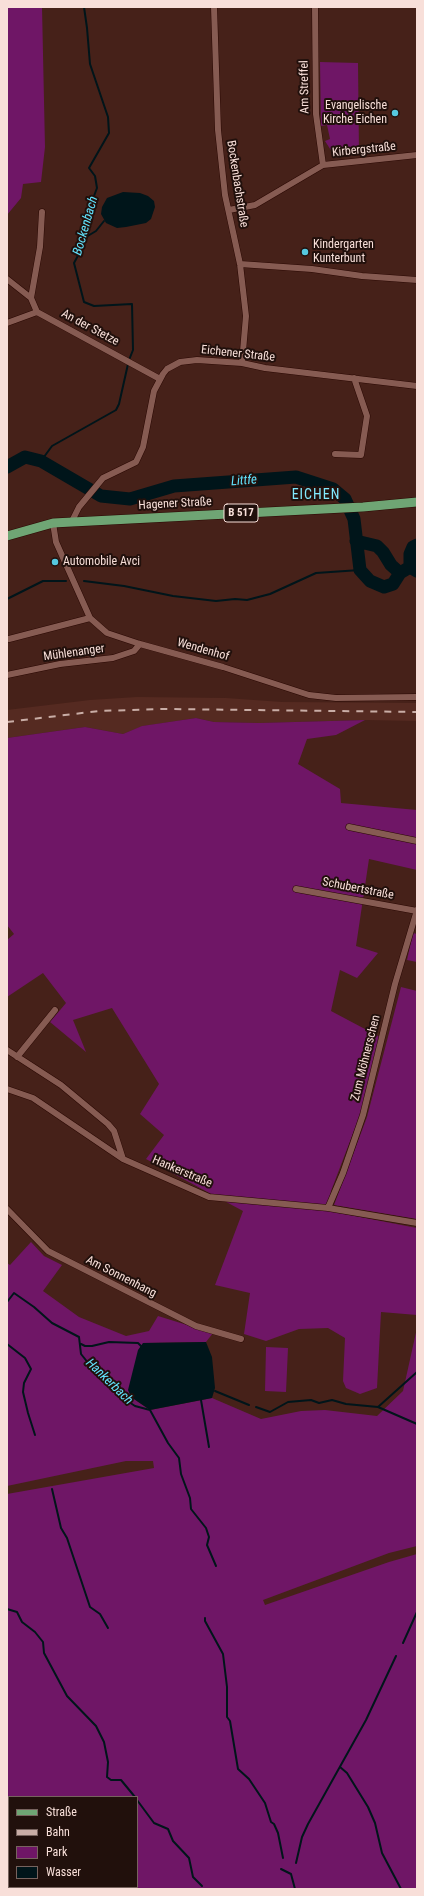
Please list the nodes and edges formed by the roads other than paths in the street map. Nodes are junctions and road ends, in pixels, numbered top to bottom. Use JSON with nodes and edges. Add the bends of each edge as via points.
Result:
{"nodes":[{"id":1,"x":214,"y":7,"type":"edge"},
{"id":2,"x":314,"y":7,"type":"edge"},
{"id":3,"x":417,"y":155,"type":"edge"},
{"id":4,"x":323,"y":165,"type":"junction"},
{"id":5,"x":229,"y":210,"type":"junction"},
{"id":6,"x":42,"y":212,"type":"dead end"},
{"id":7,"x":240,"y":264,"type":"junction"},
{"id":8,"x":7,"y":279,"type":"edge"},
{"id":9,"x":417,"y":280,"type":"edge"},
{"id":10,"x":30,"y":298,"type":"junction"},
{"id":11,"x":36,"y":312,"type":"junction"},
{"id":12,"x":7,"y":323,"type":"edge"},
{"id":13,"x":242,"y":363,"type":"junction"},
{"id":14,"x":354,"y":378,"type":"junction"},
{"id":15,"x":160,"y":379,"type":"junction"},
{"id":16,"x":417,"y":386,"type":"edge"},
{"id":17,"x":334,"y":454,"type":"dead end"},
{"id":18,"x":417,"y":502,"type":"edge"},
{"id":19,"x":72,"y":521,"type":"junction"},
{"id":20,"x":53,"y":523,"type":"junction"},
{"id":21,"x":7,"y":536,"type":"edge"},
{"id":22,"x":90,"y":618,"type":"junction"},
{"id":23,"x":9,"y":639,"type":"dead end"},
{"id":24,"x":140,"y":644,"type":"junction"},
{"id":25,"x":7,"y":675,"type":"edge"},
{"id":26,"x":417,"y":697,"type":"edge"},
{"id":27,"x":349,"y":827,"type":"dead end"},
{"id":28,"x":417,"y":841,"type":"edge"},
{"id":29,"x":296,"y":889,"type":"dead end"},
{"id":30,"x":417,"y":911,"type":"edge"},
{"id":31,"x":55,"y":1010,"type":"dead end"},
{"id":32,"x":7,"y":1050,"type":"edge"},
{"id":33,"x":18,"y":1057,"type":"junction"},
{"id":34,"x":7,"y":1089,"type":"edge"},
{"id":35,"x":123,"y":1159,"type":"junction"},
{"id":36,"x":328,"y":1208,"type":"junction"},
{"id":37,"x":7,"y":1209,"type":"edge"},
{"id":38,"x":417,"y":1223,"type":"edge"},
{"id":39,"x":241,"y":1339,"type":"dead end"}],
"edges":[{"from":1,"to":5,"type":"street","name":"Bockenbachstraße","via":[[218,130]]},
{"from":2,"to":4,"type":"street","name":"Am Streffel","via":[[316,114]]},
{"from":3,"to":4,"type":"street","name":"Kirbergstraße"},
{"from":4,"to":5,"type":"street","name":"Kirbergstraße","via":[[255,205]]},
{"from":5,"to":7,"type":"street","name":"Bockenbachstraße"},
{"from":6,"to":10,"type":"street","via":[[40,246]]},
{"from":7,"to":9,"type":"street"},
{"from":7,"to":13,"type":"street","name":"Bockenbachstraße","via":[[246,316]]},
{"from":8,"to":10,"type":"street"},
{"from":10,"to":11,"type":"street"},
{"from":11,"to":12,"type":"street"},
{"from":11,"to":15,"type":"street","name":"An der Stetze"},
{"from":13,"to":14,"type":"street","name":"Eichener Straße"},
{"from":13,"to":15,"type":"street","name":"Eichener Straße","via":[[197,360],[180,362],[167,369]]},
{"from":14,"to":16,"type":"street","name":"Eichener Straße"},
{"from":14,"to":17,"type":"street","via":[[367,416],[361,455]]},
{"from":15,"to":19,"type":"street","name":"Eichener Straße","via":[[154,391],[143,448],[136,462],[103,478],[79,507]]},
{"from":18,"to":19,"type":"main road","name":"Hagener Straße","number":"B 517","via":[[364,507]]},
{"from":19,"to":20,"type":"main road","name":"Hagener Straße","number":"B 517"},
{"from":20,"to":21,"type":"main road","name":"Hagener Straße","number":"B 517"},
{"from":20,"to":22,"type":"street","name":"Wendenhof","via":[[56,542]]},
{"from":22,"to":23,"type":"street"},
{"from":22,"to":24,"type":"street","name":"Wendenhof","via":[[107,633]]},
{"from":24,"to":25,"type":"street","name":"Mühlenanger","via":[[134,651],[113,658],[60,664]]},
{"from":24,"to":26,"type":"street","name":"Wendenhof","via":[[309,695],[336,698]]},
{"from":27,"to":28,"type":"street"},
{"from":29,"to":30,"type":"street","name":"Schubertstraße"},
{"from":30,"to":36,"type":"street","name":"Zum Möhnerschen","via":[[395,984],[363,1115]]},
{"from":31,"to":33,"type":"street"},
{"from":32,"to":33,"type":"street"},
{"from":33,"to":35,"type":"street","via":[[61,1086],[108,1124],[114,1131]]},
{"from":34,"to":35,"type":"street","name":"Hankerstraße","via":[[33,1098]]},
{"from":35,"to":36,"type":"street","name":"Hankerstraße","via":[[209,1197]]},
{"from":36,"to":38,"type":"street","name":"Hankerstraße"},
{"from":37,"to":39,"type":"street","name":"Am Sonnenhang","via":[[48,1251],[196,1326]]}]}
